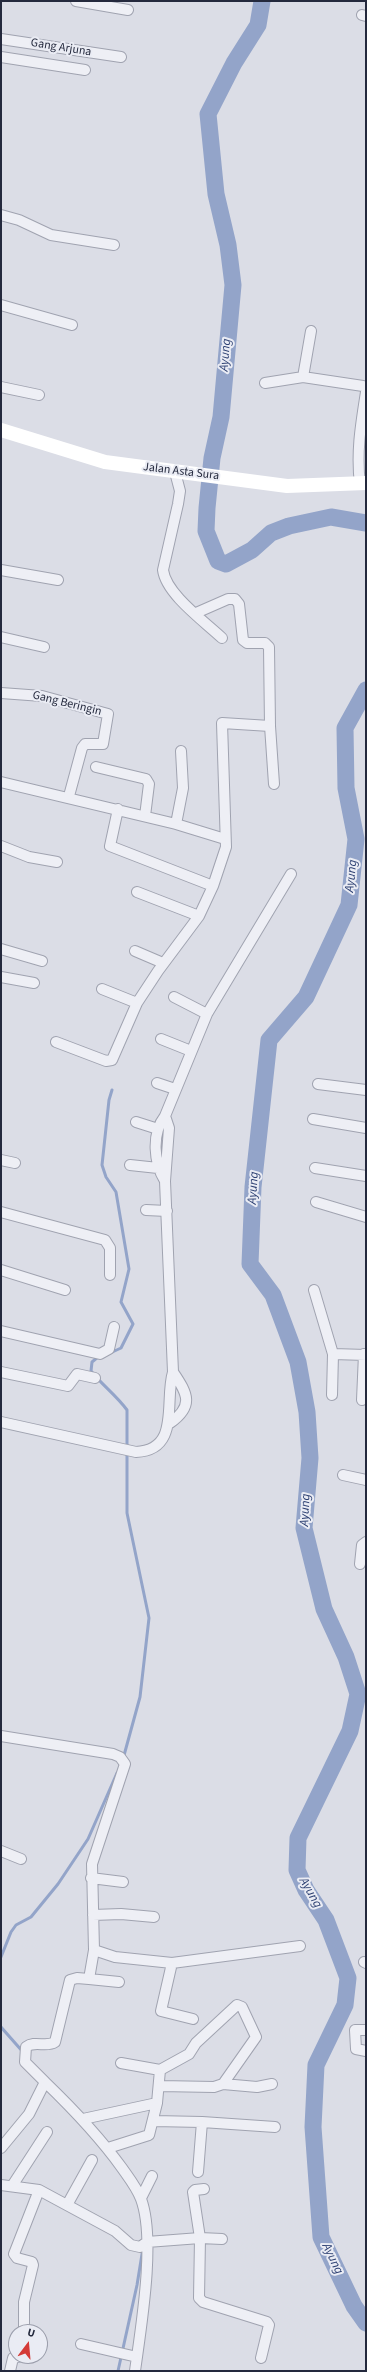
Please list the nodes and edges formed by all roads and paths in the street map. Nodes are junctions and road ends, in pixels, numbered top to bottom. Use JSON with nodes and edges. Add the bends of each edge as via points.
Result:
{"nodes":[{"id":1,"x":76,"y":1,"type":"edge"},
{"id":2,"x":128,"y":10,"type":"dead end"},
{"id":3,"x":1,"y":39,"type":"edge"},
{"id":4,"x":1,"y":57,"type":"edge"},
{"id":5,"x":121,"y":57,"type":"dead end"},
{"id":6,"x":85,"y":70,"type":"dead end"},
{"id":7,"x":1,"y":214,"type":"edge"},
{"id":8,"x":114,"y":245,"type":"dead end"},
{"id":9,"x":1,"y":305,"type":"edge"},
{"id":10,"x":72,"y":326,"type":"dead end"},
{"id":11,"x":311,"y":331,"type":"dead end"},
{"id":12,"x":304,"y":377,"type":"junction"},
{"id":13,"x":265,"y":383,"type":"dead end"},
{"id":14,"x":1,"y":387,"type":"edge"},
{"id":15,"x":366,"y":389,"type":"edge"},
{"id":16,"x":366,"y":392,"type":"edge"},
{"id":17,"x":39,"y":394,"type":"dead end"},
{"id":18,"x":1,"y":430,"type":"edge"},
{"id":19,"x":175,"y":472,"type":"junction"},
{"id":20,"x":363,"y":484,"type":"edge"},
{"id":21,"x":1,"y":570,"type":"edge"},
{"id":22,"x":58,"y":580,"type":"dead end"},
{"id":23,"x":196,"y":613,"type":"junction"},
{"id":24,"x":1,"y":638,"type":"edge"},
{"id":25,"x":222,"y":638,"type":"dead end"},
{"id":26,"x":44,"y":647,"type":"dead end"},
{"id":27,"x":1,"y":693,"type":"edge"},
{"id":28,"x":270,"y":726,"type":"junction"},
{"id":29,"x":181,"y":751,"type":"dead end"},
{"id":30,"x":96,"y":767,"type":"dead end"},
{"id":31,"x":1,"y":782,"type":"edge"},
{"id":32,"x":274,"y":784,"type":"dead end"},
{"id":33,"x":69,"y":796,"type":"junction"},
{"id":34,"x":118,"y":809,"type":"junction"},
{"id":35,"x":145,"y":816,"type":"junction"},
{"id":36,"x":176,"y":824,"type":"junction"},
{"id":37,"x":225,"y":839,"type":"junction"},
{"id":38,"x":1,"y":846,"type":"edge"},
{"id":39,"x":57,"y":862,"type":"dead end"},
{"id":40,"x":291,"y":874,"type":"dead end"},
{"id":41,"x":213,"y":886,"type":"junction"},
{"id":42,"x":137,"y":892,"type":"dead end"},
{"id":43,"x":199,"y":916,"type":"junction"},
{"id":44,"x":1,"y":949,"type":"edge"},
{"id":45,"x":135,"y":951,"type":"dead end"},
{"id":46,"x":42,"y":961,"type":"dead end"},
{"id":47,"x":163,"y":963,"type":"junction"},
{"id":48,"x":1,"y":978,"type":"edge"},
{"id":49,"x":34,"y":983,"type":"dead end"},
{"id":50,"x":102,"y":989,"type":"dead end"},
{"id":51,"x":174,"y":997,"type":"dead end"},
{"id":52,"x":137,"y":1004,"type":"junction"},
{"id":53,"x":208,"y":1014,"type":"junction"},
{"id":54,"x":161,"y":1039,"type":"dead end"},
{"id":55,"x":56,"y":1042,"type":"dead end"},
{"id":56,"x":191,"y":1051,"type":"junction"},
{"id":57,"x":157,"y":1084,"type":"dead end"},
{"id":58,"x":318,"y":1084,"type":"dead end"},
{"id":59,"x":175,"y":1090,"type":"junction"},
{"id":60,"x":366,"y":1090,"type":"edge"},
{"id":61,"x":166,"y":1116,"type":"junction"},
{"id":62,"x":313,"y":1119,"type":"dead end"},
{"id":63,"x":136,"y":1122,"type":"dead end"},
{"id":64,"x":366,"y":1128,"type":"edge"},
{"id":65,"x":158,"y":1129,"type":"junction"},
{"id":66,"x":1,"y":1160,"type":"edge"},
{"id":67,"x":15,"y":1163,"type":"dead end"},
{"id":68,"x":130,"y":1165,"type":"dead end"},
{"id":69,"x":158,"y":1168,"type":"junction"},
{"id":70,"x":315,"y":1168,"type":"dead end"},
{"id":71,"x":366,"y":1176,"type":"edge"},
{"id":72,"x":166,"y":1181,"type":"junction"},
{"id":73,"x":316,"y":1202,"type":"dead end"},
{"id":74,"x":146,"y":1210,"type":"dead end"},
{"id":75,"x":167,"y":1211,"type":"junction"},
{"id":76,"x":1,"y":1212,"type":"edge"},
{"id":77,"x":366,"y":1217,"type":"edge"},
{"id":78,"x":1,"y":1270,"type":"edge"},
{"id":79,"x":110,"y":1274,"type":"dead end"},
{"id":80,"x":65,"y":1290,"type":"dead end"},
{"id":81,"x":314,"y":1290,"type":"dead end"},
{"id":82,"x":114,"y":1327,"type":"dead end"},
{"id":83,"x":1,"y":1331,"type":"edge"},
{"id":84,"x":334,"y":1354,"type":"junction"},
{"id":85,"x":365,"y":1354,"type":"edge"},
{"id":86,"x":1,"y":1372,"type":"edge"},
{"id":87,"x":173,"y":1372,"type":"junction"},
{"id":88,"x":96,"y":1378,"type":"dead end"},
{"id":89,"x":332,"y":1395,"type":"dead end"},
{"id":90,"x":362,"y":1400,"type":"dead end"},
{"id":91,"x":1,"y":1422,"type":"edge"},
{"id":92,"x":170,"y":1423,"type":"junction"},
{"id":93,"x":343,"y":1476,"type":"dead end"},
{"id":94,"x":366,"y":1480,"type":"edge"},
{"id":95,"x":366,"y":1542,"type":"edge"},
{"id":96,"x":360,"y":1564,"type":"dead end"},
{"id":97,"x":1,"y":1736,"type":"edge"},
{"id":98,"x":1,"y":1851,"type":"edge"},
{"id":99,"x":21,"y":1859,"type":"dead end"},
{"id":100,"x":91,"y":1878,"type":"junction"},
{"id":101,"x":123,"y":1882,"type":"dead end"},
{"id":102,"x":93,"y":1915,"type":"junction"},
{"id":103,"x":154,"y":1917,"type":"dead end"},
{"id":104,"x":300,"y":1946,"type":"dead end"},
{"id":105,"x":94,"y":1950,"type":"junction"},
{"id":106,"x":172,"y":1963,"type":"junction"},
{"id":107,"x":89,"y":1980,"type":"junction"},
{"id":108,"x":119,"y":1982,"type":"dead end"},
{"id":109,"x":193,"y":2019,"type":"dead end"},
{"id":110,"x":366,"y":2030,"type":"edge"},
{"id":111,"x":366,"y":2051,"type":"edge"},
{"id":112,"x":121,"y":2063,"type":"dead end"},
{"id":113,"x":160,"y":2070,"type":"junction"},
{"id":114,"x":45,"y":2082,"type":"junction"},
{"id":115,"x":223,"y":2084,"type":"junction"},
{"id":116,"x":272,"y":2084,"type":"dead end"},
{"id":117,"x":160,"y":2086,"type":"junction"},
{"id":118,"x":157,"y":2103,"type":"junction"},
{"id":119,"x":83,"y":2119,"type":"junction"},
{"id":120,"x":154,"y":2121,"type":"junction"},
{"id":121,"x":202,"y":2122,"type":"junction"},
{"id":122,"x":275,"y":2127,"type":"dead end"},
{"id":123,"x":47,"y":2132,"type":"dead end"},
{"id":124,"x":1,"y":2148,"type":"edge"},
{"id":125,"x":108,"y":2148,"type":"junction"},
{"id":126,"x":92,"y":2160,"type":"dead end"},
{"id":127,"x":198,"y":2172,"type":"dead end"},
{"id":128,"x":152,"y":2176,"type":"dead end"},
{"id":129,"x":1,"y":2185,"type":"edge"},
{"id":130,"x":12,"y":2186,"type":"junction"},
{"id":131,"x":204,"y":2188,"type":"dead end"},
{"id":132,"x":39,"y":2190,"type":"junction"},
{"id":133,"x":141,"y":2198,"type":"junction"},
{"id":134,"x":67,"y":2205,"type":"junction"},
{"id":135,"x":200,"y":2238,"type":"junction"},
{"id":136,"x":222,"y":2239,"type":"dead end"},
{"id":137,"x":147,"y":2242,"type":"junction"},
{"id":138,"x":24,"y":2324,"type":"edge"},
{"id":139,"x":81,"y":2344,"type":"dead end"},
{"id":140,"x":137,"y":2357,"type":"junction"},
{"id":141,"x":261,"y":2358,"type":"dead end"},
{"id":142,"x":135,"y":2371,"type":"edge"}],
"edges":[{"from":1,"to":2,"type":"street"},
{"from":3,"to":5,"type":"street","name":"Gang Arjuna"},
{"from":4,"to":6,"type":"street"},
{"from":7,"to":8,"type":"street","via":[[51,235]]},
{"from":9,"to":10,"type":"street"},
{"from":11,"to":12,"type":"street"},
{"from":12,"to":13,"type":"street"},
{"from":12,"to":15,"type":"street","via":[[363,386]]},
{"from":14,"to":17,"type":"street"},
{"from":16,"to":20,"type":"street","via":[[357,461]]},
{"from":18,"to":19,"type":"street","name":"Jalan Asta Sura","via":[[105,462]]},
{"from":19,"to":20,"type":"street","name":"Jalan Asta Sura","via":[[287,486]]},
{"from":19,"to":23,"type":"street","via":[[180,491],[163,570],[168,584]]},
{"from":21,"to":22,"type":"street"},
{"from":23,"to":25,"type":"street"},
{"from":23,"to":28,"type":"street","via":[[228,599],[235,599],[239,604],[243,640],[247,643],[268,644]]},
{"from":24,"to":26,"type":"street"},
{"from":27,"to":33,"type":"street","name":"Gang Beringin","via":[[42,696],[108,714],[103,744],[85,744],[82,748]]},
{"from":28,"to":32,"type":"street"},
{"from":28,"to":37,"type":"street","via":[[222,723]]},
{"from":29,"to":36,"type":"street","via":[[183,788]]},
{"from":30,"to":35,"type":"street","via":[[146,779],[149,784]]},
{"from":31,"to":33,"type":"street"},
{"from":33,"to":34,"type":"street"},
{"from":34,"to":35,"type":"street"},
{"from":34,"to":41,"type":"street","via":[[110,846]]},
{"from":35,"to":36,"type":"street"},
{"from":36,"to":37,"type":"street"},
{"from":37,"to":41,"type":"street","via":[[226,847]]},
{"from":38,"to":39,"type":"street","via":[[32,857]]},
{"from":40,"to":53,"type":"street"},
{"from":41,"to":43,"type":"street"},
{"from":42,"to":43,"type":"street"},
{"from":43,"to":47,"type":"street"},
{"from":44,"to":46,"type":"street"},
{"from":45,"to":47,"type":"street"},
{"from":47,"to":52,"type":"street"},
{"from":48,"to":49,"type":"street"},
{"from":50,"to":52,"type":"street"},
{"from":51,"to":53,"type":"street"},
{"from":52,"to":55,"type":"street","via":[[110,1061]]},
{"from":53,"to":56,"type":"street"},
{"from":54,"to":56,"type":"street"},
{"from":56,"to":59,"type":"street"},
{"from":57,"to":59,"type":"street"},
{"from":58,"to":60,"type":"street"},
{"from":59,"to":61,"type":"street"},
{"from":61,"to":65,"type":"street"},
{"from":61,"to":72,"type":"street","via":[[169,1128]]},
{"from":62,"to":64,"type":"street"},
{"from":63,"to":65,"type":"street"},
{"from":65,"to":69,"type":"street"},
{"from":66,"to":67,"type":"street"},
{"from":68,"to":69,"type":"street"},
{"from":69,"to":72,"type":"street"},
{"from":70,"to":71,"type":"street"},
{"from":72,"to":75,"type":"street"},
{"from":73,"to":77,"type":"street"},
{"from":74,"to":75,"type":"street"},
{"from":75,"to":87,"type":"street"},
{"from":76,"to":79,"type":"street","via":[[105,1240],[110,1248]]},
{"from":78,"to":80,"type":"street"},
{"from":81,"to":84,"type":"street"},
{"from":82,"to":83,"type":"street","via":[[109,1349],[100,1354]]},
{"from":84,"to":85,"type":"street"},
{"from":84,"to":89,"type":"street"},
{"from":85,"to":90,"type":"street"},
{"from":86,"to":88,"type":"street","via":[[68,1386],[77,1374]]},
{"from":87,"to":92,"type":"street","via":[[169,1387]]},
{"from":87,"to":92,"type":"street","via":[[183,1387],[185,1408],[182,1414]]},
{"from":91,"to":92,"type":"street","via":[[136,1452],[144,1452],[156,1445]]},
{"from":93,"to":94,"type":"street"},
{"from":95,"to":96,"type":"street","via":[[362,1545]]},
{"from":97,"to":100,"type":"street","via":[[113,1754],[123,1760],[124,1769],[92,1864]]},
{"from":98,"to":99,"type":"street"},
{"from":100,"to":101,"type":"street"},
{"from":100,"to":102,"type":"street"},
{"from":102,"to":103,"type":"street"},
{"from":102,"to":105,"type":"street"},
{"from":104,"to":106,"type":"street"},
{"from":105,"to":106,"type":"street","via":[[115,1957]]},
{"from":105,"to":107,"type":"street"},
{"from":106,"to":109,"type":"street","via":[[161,2011]]},
{"from":107,"to":108,"type":"street"},
{"from":107,"to":114,"type":"street","via":[[70,1980],[55,2042],[49,2045],[34,2043],[26,2047],[25,2062]]},
{"from":110,"to":111,"type":"street","via":[[355,2030],[356,2049]]},
{"from":112,"to":113,"type":"street"},
{"from":113,"to":115,"type":"street","via":[[189,2054],[196,2043],[239,2005],[256,2036]]},
{"from":113,"to":117,"type":"street"},
{"from":114,"to":119,"type":"street"},
{"from":114,"to":124,"type":"street","via":[[29,2114]]},
{"from":115,"to":116,"type":"street","via":[[257,2087]]},
{"from":115,"to":117,"type":"street","via":[[214,2087]]},
{"from":117,"to":118,"type":"street"},
{"from":118,"to":119,"type":"street"},
{"from":118,"to":120,"type":"street"},
{"from":119,"to":125,"type":"street"},
{"from":120,"to":121,"type":"street"},
{"from":120,"to":125,"type":"street","via":[[147,2136]]},
{"from":121,"to":122,"type":"street"},
{"from":121,"to":127,"type":"street"},
{"from":123,"to":130,"type":"street"},
{"from":125,"to":133,"type":"street"},
{"from":126,"to":134,"type":"street"},
{"from":128,"to":133,"type":"street"},
{"from":129,"to":130,"type":"street"},
{"from":130,"to":132,"type":"street"},
{"from":131,"to":135,"type":"street","via":[[193,2192]]},
{"from":132,"to":134,"type":"street"},
{"from":132,"to":138,"type":"street","via":[[14,2254],[17,2258],[32,2262],[33,2265],[24,2302]]},
{"from":133,"to":137,"type":"street"},
{"from":134,"to":137,"type":"street","via":[[115,2231],[136,2246],[140,2247]]},
{"from":135,"to":136,"type":"street"},
{"from":135,"to":137,"type":"street"},
{"from":135,"to":141,"type":"street","via":[[199,2298],[203,2302],[267,2322],[269,2325]]},
{"from":137,"to":140,"type":"street"},
{"from":139,"to":140,"type":"street"},
{"from":140,"to":142,"type":"street"}]}
